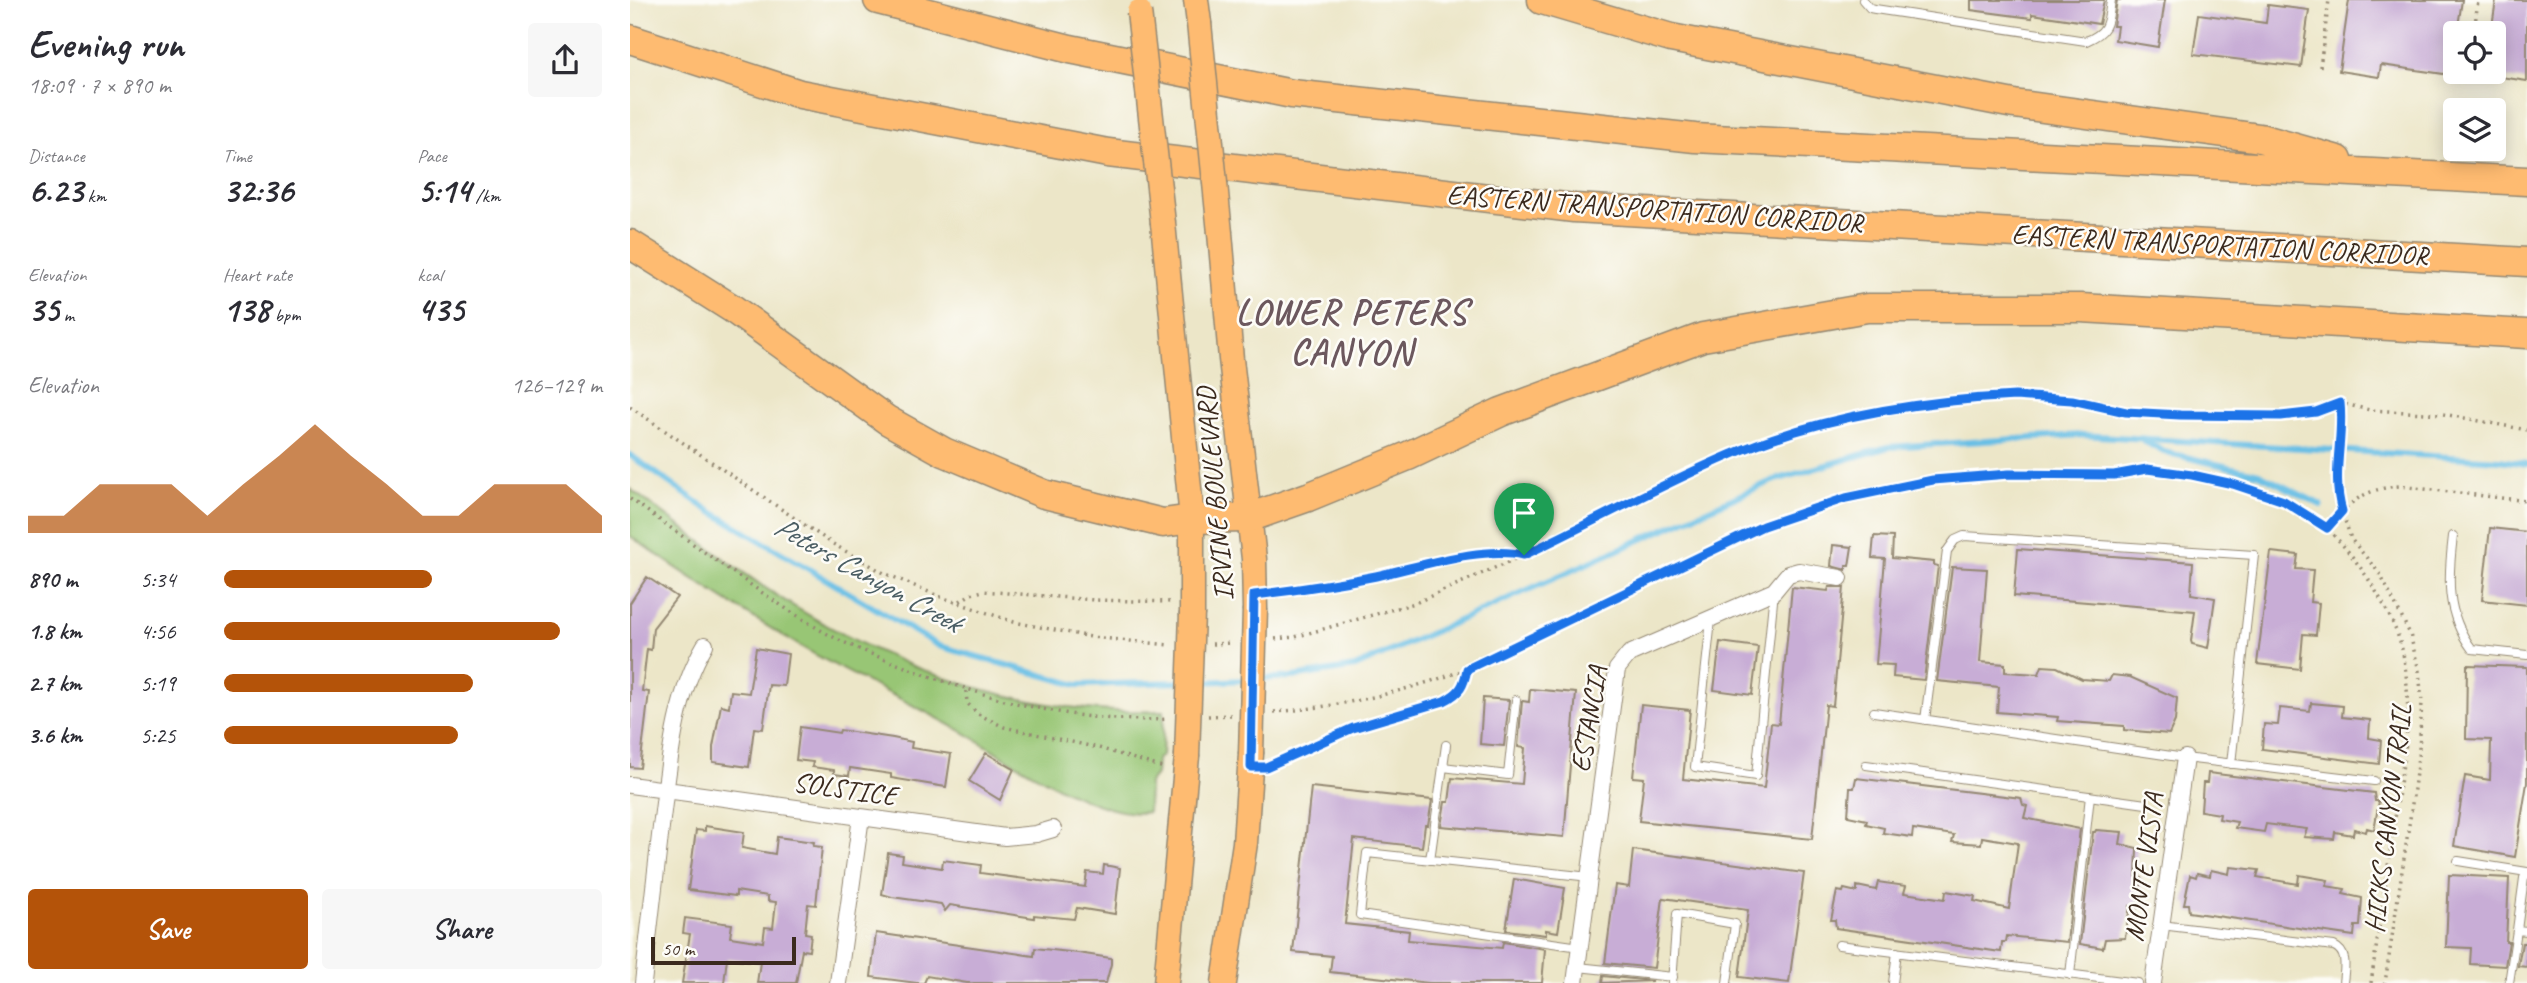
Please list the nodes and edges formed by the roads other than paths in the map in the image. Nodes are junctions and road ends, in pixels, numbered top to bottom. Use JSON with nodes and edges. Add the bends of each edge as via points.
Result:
{"nodes":[{"id":1,"x":878,"y":0,"type":"edge"},
{"id":2,"x":1542,"y":0,"type":"edge"},
{"id":3,"x":2111,"y":0,"type":"edge"},
{"id":4,"x":1865,"y":2,"type":"edge"},
{"id":5,"x":1138,"y":6,"type":"edge"},
{"id":6,"x":1197,"y":11,"type":"edge"},
{"id":7,"x":630,"y":38,"type":"edge"},
{"id":8,"x":2385,"y":174,"type":"junction"},
{"id":9,"x":2527,"y":181,"type":"edge"},
{"id":10,"x":630,"y":244,"type":"edge"},
{"id":11,"x":2527,"y":262,"type":"edge"},
{"id":12,"x":2527,"y":334,"type":"edge"},
{"id":13,"x":1248,"y":518,"type":"junction"},
{"id":14,"x":1192,"y":519,"type":"junction"},
{"id":15,"x":2453,"y":536,"type":"dead end"},
{"id":16,"x":1840,"y":578,"type":"dead end"},
{"id":17,"x":1774,"y":591,"type":"junction"},
{"id":18,"x":1712,"y":620,"type":"junction"},
{"id":19,"x":705,"y":645,"type":"dead end"},
{"id":20,"x":2527,"y":656,"type":"edge"},
{"id":21,"x":1516,"y":700,"type":"dead end"},
{"id":22,"x":1874,"y":712,"type":"dead end"},
{"id":23,"x":1925,"y":720,"type":"junction"},
{"id":24,"x":1446,"y":745,"type":"dead end"},
{"id":25,"x":2185,"y":758,"type":"junction"},
{"id":26,"x":2231,"y":764,"type":"junction"},
{"id":27,"x":1866,"y":765,"type":"dead end"},
{"id":28,"x":1443,"y":767,"type":"junction"},
{"id":29,"x":2374,"y":781,"type":"dead end"},
{"id":30,"x":630,"y":785,"type":"edge"},
{"id":31,"x":666,"y":790,"type":"junction"},
{"id":32,"x":2090,"y":796,"type":"junction"},
{"id":33,"x":2146,"y":804,"type":"dead end"},
{"id":34,"x":861,"y":817,"type":"junction"},
{"id":35,"x":1053,"y":829,"type":"dead end"},
{"id":36,"x":1430,"y":860,"type":"junction"},
{"id":37,"x":2458,"y":861,"type":"dead end"},
{"id":38,"x":2527,"y":873,"type":"edge"},
{"id":39,"x":1591,"y":877,"type":"junction"},
{"id":40,"x":2161,"y":925,"type":"junction"},
{"id":41,"x":2517,"y":930,"type":"junction"},
{"id":42,"x":2527,"y":931,"type":"edge"},
{"id":43,"x":1839,"y":945,"type":"dead end"},
{"id":44,"x":1580,"y":947,"type":"junction"},
{"id":45,"x":1897,"y":952,"type":"junction"},
{"id":46,"x":1576,"y":975,"type":"edge"},
{"id":47,"x":2070,"y":975,"type":"junction"},
{"id":48,"x":1673,"y":980,"type":"edge"},
{"id":49,"x":643,"y":983,"type":"edge"},
{"id":50,"x":838,"y":983,"type":"edge"},
{"id":51,"x":1166,"y":983,"type":"edge"},
{"id":52,"x":1224,"y":983,"type":"edge"},
{"id":53,"x":1727,"y":983,"type":"edge"},
{"id":54,"x":1892,"y":983,"type":"edge"},
{"id":55,"x":2137,"y":983,"type":"edge"},
{"id":56,"x":2153,"y":983,"type":"edge"},
{"id":57,"x":2343,"y":983,"type":"edge"},
{"id":58,"x":2509,"y":983,"type":"edge"}],
"edges":[{"from":1,"to":8,"type":"highway","via":[[1070,49],[1292,94],[1695,138]]},
{"from":2,"to":8,"type":"highway","via":[[1671,38],[2014,104],[2260,138]]},
{"from":3,"to":4,"type":"lane","via":[[2108,24],[2099,36],[2086,41],[1875,9]]},
{"from":5,"to":14,"type":"main road","name":"IRVINE BOULEVARD","bridge":true,"via":[[1177,342]]},
{"from":6,"to":13,"type":"main road","name":"IRVINE BOULEVARD","bridge":true},
{"from":7,"to":11,"type":"highway","name":"EASTERN TRANSPORTATION CORRIDOR","via":[[800,94],[1108,153],[1506,200],[1574,208]]},
{"from":8,"to":9,"type":"highway"},
{"from":10,"to":14,"type":"highway","via":[[733,309],[887,420],[944,452],[1044,494],[1163,523]]},
{"from":12,"to":13,"type":"highway","via":[[2081,307],[1867,308],[1703,337],[1501,412],[1408,456]]},
{"from":13,"to":14,"type":"highway"},
{"from":13,"to":52,"type":"main road","name":"IRVINE BOULEVARD","bridge":true,"via":[[1255,602],[1251,760],[1245,843]]},
{"from":14,"to":51,"type":"main road","name":"IRVINE BOULEVARD","bridge":true,"via":[[1186,762]]},
{"from":15,"to":20,"type":"lane","via":[[2448,579],[2462,636],[2472,649]]},
{"from":16,"to":17,"type":"street","name":"ESTANCIA","via":[[1788,574]]},
{"from":17,"to":18,"type":"street","name":"ESTANCIA"},
{"from":17,"to":18,"type":"lane","via":[[1756,776],[1695,767]]},
{"from":18,"to":39,"type":"street","name":"ESTANCIA","via":[[1629,654],[1617,669]]},
{"from":19,"to":31,"type":"street","via":[[681,699]]},
{"from":21,"to":28,"type":"lane","via":[[1508,775]]},
{"from":22,"to":23,"type":"lane"},
{"from":23,"to":25,"type":"lane"},
{"from":23,"to":26,"type":"lane","via":[[1947,551],[1955,540],[1964,536],[2254,555]]},
{"from":24,"to":28,"type":"lane"},
{"from":25,"to":26,"type":"lane"},
{"from":25,"to":40,"type":"street","name":"MONTE VISTA"},
{"from":26,"to":29,"type":"lane"},
{"from":27,"to":32,"type":"lane"},
{"from":28,"to":36,"type":"lane"},
{"from":30,"to":31,"type":"street","name":"SOLSTICE"},
{"from":31,"to":34,"type":"street","name":"SOLSTICE"},
{"from":31,"to":49,"type":"street"},
{"from":32,"to":33,"type":"lane"},
{"from":32,"to":47,"type":"lane"},
{"from":34,"to":35,"type":"street","name":"SOLSTICE","via":[[1005,837]]},
{"from":34,"to":50,"type":"street"},
{"from":36,"to":39,"type":"lane"},
{"from":36,"to":44,"type":"lane","via":[[1367,853],[1360,915]]},
{"from":37,"to":38,"type":"lane"},
{"from":38,"to":41,"type":"lane"},
{"from":39,"to":44,"type":"street","name":"ESTANCIA"},
{"from":40,"to":56,"type":"street","name":"MONTE VISTA"},
{"from":40,"to":57,"type":"lane","via":[[2334,946],[2343,956]]},
{"from":41,"to":42,"type":"lane"},
{"from":41,"to":58,"type":"lane"},
{"from":43,"to":45,"type":"lane"},
{"from":44,"to":46,"type":"street","name":"ESTANCIA"},
{"from":45,"to":47,"type":"lane"},
{"from":45,"to":54,"type":"lane"},
{"from":46,"to":48,"type":"lane"},
{"from":47,"to":55,"type":"lane"},
{"from":48,"to":53,"type":"lane","via":[[1676,914],[1735,924]]}]}
